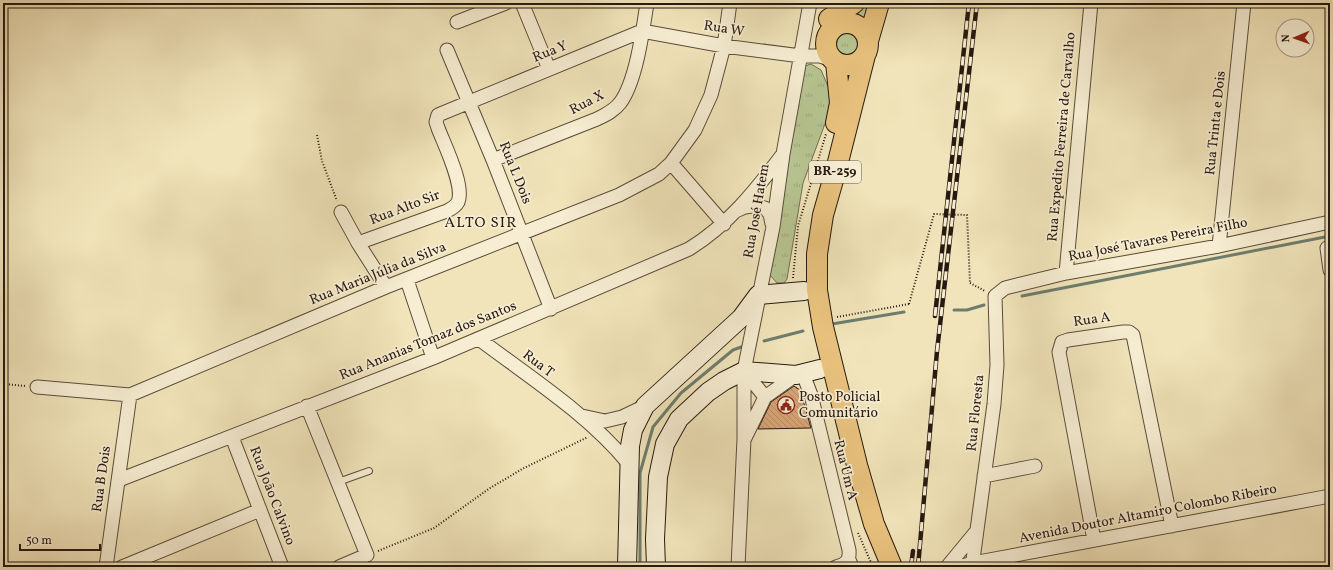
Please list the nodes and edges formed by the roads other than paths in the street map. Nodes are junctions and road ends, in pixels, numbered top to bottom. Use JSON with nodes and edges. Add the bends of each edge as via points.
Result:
{"nodes":[{"id":1,"x":506,"y":3,"type":"edge"},
{"id":2,"x":522,"y":3,"type":"edge"},
{"id":3,"x":647,"y":3,"type":"edge"},
{"id":4,"x":730,"y":3,"type":"edge"},
{"id":5,"x":854,"y":3,"type":"edge"},
{"id":6,"x":860,"y":3,"type":"edge"},
{"id":7,"x":879,"y":3,"type":"edge"},
{"id":8,"x":1091,"y":3,"type":"edge"},
{"id":9,"x":1244,"y":3,"type":"edge"},
{"id":10,"x":810,"y":7,"type":"edge"},
{"id":11,"x":835,"y":21,"type":"junction"},
{"id":12,"x":457,"y":22,"type":"dead end"},
{"id":13,"x":642,"y":31,"type":"junction"},
{"id":14,"x":724,"y":46,"type":"junction"},
{"id":15,"x":866,"y":48,"type":"junction"},
{"id":16,"x":447,"y":50,"type":"dead end"},
{"id":17,"x":801,"y":56,"type":"junction"},
{"id":18,"x":835,"y":61,"type":"junction"},
{"id":19,"x":550,"y":69,"type":"junction"},
{"id":20,"x":469,"y":102,"type":"junction"},
{"id":21,"x":783,"y":154,"type":"junction"},
{"id":22,"x":493,"y":160,"type":"junction"},
{"id":23,"x":672,"y":163,"type":"junction"},
{"id":24,"x":738,"y":210,"type":"junction"},
{"id":25,"x":341,"y":212,"type":"road end"},
{"id":26,"x":1330,"y":222,"type":"edge"},
{"id":27,"x":724,"y":224,"type":"junction"},
{"id":28,"x":773,"y":227,"type":"junction"},
{"id":29,"x":522,"y":234,"type":"junction"},
{"id":30,"x":358,"y":243,"type":"junction"},
{"id":31,"x":1219,"y":246,"type":"junction"},
{"id":32,"x":1327,"y":248,"type":"dead end"},
{"id":33,"x":1330,"y":270,"type":"edge"},
{"id":34,"x":1066,"y":273,"type":"junction"},
{"id":35,"x":407,"y":280,"type":"junction"},
{"id":36,"x":386,"y":287,"type":"junction"},
{"id":37,"x":799,"y":292,"type":"junction"},
{"id":38,"x":758,"y":295,"type":"junction"},
{"id":39,"x":995,"y":296,"type":"joint"},
{"id":40,"x":551,"y":309,"type":"junction"},
{"id":41,"x":479,"y":338,"type":"junction"},
{"id":42,"x":433,"y":358,"type":"junction"},
{"id":43,"x":744,"y":371,"type":"junction"},
{"id":44,"x":806,"y":373,"type":"junction"},
{"id":45,"x":37,"y":387,"type":"road end"},
{"id":46,"x":833,"y":392,"type":"junction"},
{"id":47,"x":130,"y":394,"type":"junction"},
{"id":48,"x":765,"y":397,"type":"junction"},
{"id":49,"x":306,"y":406,"type":"junction"},
{"id":50,"x":645,"y":406,"type":"junction"},
{"id":51,"x":578,"y":415,"type":"junction"},
{"id":52,"x":232,"y":437,"type":"junction"},
{"id":53,"x":744,"y":439,"type":"junction"},
{"id":54,"x":628,"y":463,"type":"junction"},
{"id":55,"x":1035,"y":466,"type":"dead end"},
{"id":56,"x":369,"y":471,"type":"dead end"},
{"id":57,"x":984,"y":476,"type":"junction"},
{"id":58,"x":114,"y":480,"type":"junction"},
{"id":59,"x":336,"y":483,"type":"junction"},
{"id":60,"x":1330,"y":496,"type":"edge"},
{"id":61,"x":260,"y":510,"type":"junction"},
{"id":62,"x":1172,"y":526,"type":"junction"},
{"id":63,"x":976,"y":532,"type":"junction"},
{"id":64,"x":1094,"y":540,"type":"junction"},
{"id":65,"x":849,"y":550,"type":"junction"},
{"id":66,"x":972,"y":565,"type":"edge"},
{"id":67,"x":106,"y":567,"type":"edge"},
{"id":68,"x":122,"y":567,"type":"edge"},
{"id":69,"x":282,"y":567,"type":"edge"},
{"id":70,"x":339,"y":567,"type":"edge"},
{"id":71,"x":627,"y":567,"type":"edge"},
{"id":72,"x":656,"y":567,"type":"edge"},
{"id":73,"x":738,"y":567,"type":"edge"},
{"id":74,"x":836,"y":567,"type":"edge"},
{"id":75,"x":856,"y":567,"type":"edge"},
{"id":76,"x":878,"y":567,"type":"edge"},
{"id":77,"x":892,"y":567,"type":"edge"},
{"id":78,"x":947,"y":567,"type":"edge"},
{"id":79,"x":958,"y":567,"type":"edge"}],
"edges":[{"from":1,"to":12,"type":"street"},
{"from":2,"to":19,"type":"street"},
{"from":3,"to":13,"type":"street","name":"Rua X"},
{"from":4,"to":14,"type":"street","name":"Rua Maria Júlia da Silva"},
{"from":5,"to":11,"type":"main road"},
{"from":6,"to":11,"type":"main road","number":"BR-259"},
{"from":7,"to":15,"type":"main road","number":"BR-259"},
{"from":8,"to":34,"type":"street","name":"Rua Expedito Ferreira de Carvalho"},
{"from":9,"to":31,"type":"street","name":"Rua Trinta e Dois"},
{"from":10,"to":11,"type":"street","name":"Rua José Hatem"},
{"from":10,"to":17,"type":"street","name":"Rua José Hatem"},
{"from":11,"to":15,"type":"main road","via":[[858,26],[862,30]]},
{"from":11,"to":18,"type":"main road","number":"BR-259","via":[[827,36],[826,49]]},
{"from":13,"to":14,"type":"street","name":"Rua W"},
{"from":13,"to":19,"type":"street","name":"Rua Y"},
{"from":13,"to":22,"type":"street","name":"Rua X","via":[[627,89],[619,104],[608,114]]},
{"from":14,"to":17,"type":"street","name":"Rua W"},
{"from":14,"to":23,"type":"street","name":"Rua Maria Júlia da Silva","via":[[711,94],[695,130]]},
{"from":15,"to":18,"type":"main road","via":[[855,63],[842,64]]},
{"from":15,"to":46,"type":"main road","number":"BR-259","via":[[823,215],[817,254],[817,290]]},
{"from":16,"to":20,"type":"street","name":"Rua L Dois"},
{"from":17,"to":18,"type":"street","via":[[814,55]]},
{"from":17,"to":21,"type":"street","name":"Rua José Hatem"},
{"from":18,"to":37,"type":"main road","number":"BR-259","via":[[840,103],[809,223]]},
{"from":19,"to":20,"type":"street","name":"Rua Y"},
{"from":20,"to":22,"type":"street","name":"Rua L Dois"},
{"from":20,"to":30,"type":"street","name":"Rua Alto Sir","via":[[438,115],[436,122],[458,180],[459,200],[456,205]]},
{"from":21,"to":24,"type":"street","name":"Rua Ananias Tomaz dos Santos"},
{"from":21,"to":28,"type":"street","name":"Rua José Hatem"},
{"from":22,"to":29,"type":"street","name":"Rua L Dois"},
{"from":23,"to":27,"type":"street"},
{"from":23,"to":29,"type":"street","name":"Rua Maria Júlia da Silva","via":[[659,174],[619,195]]},
{"from":24,"to":27,"type":"street","name":"Rua Ananias Tomaz dos Santos"},
{"from":24,"to":28,"type":"street","via":[[755,206],[765,208],[770,214]]},
{"from":25,"to":30,"type":"street","name":"Rua Alto Sir"},
{"from":26,"to":31,"type":"street","name":"Rua José Tavares Pereira Filho"},
{"from":27,"to":40,"type":"street","name":"Rua Ananias Tomaz dos Santos","via":[[689,249]]},
{"from":28,"to":38,"type":"street","name":"Rua José Hatem"},
{"from":29,"to":35,"type":"street","name":"Rua Maria Júlia da Silva"},
{"from":29,"to":40,"type":"street","name":"Rua L Dois"},
{"from":30,"to":36,"type":"street","name":"Rua Alto Sir"},
{"from":31,"to":34,"type":"street","name":"Rua José Tavares Pereira Filho"},
{"from":32,"to":33,"type":"street"},
{"from":34,"to":39,"type":"street","name":"Rua José Tavares Pereira Filho","via":[[1005,288]]},
{"from":35,"to":36,"type":"street","name":"Rua Maria Júlia da Silva"},
{"from":35,"to":42,"type":"street"},
{"from":36,"to":47,"type":"street","name":"Rua Maria Júlia da Silva"},
{"from":37,"to":38,"type":"street"},
{"from":37,"to":44,"type":"main road","number":"BR-259","via":[[810,330]]},
{"from":38,"to":43,"type":"street","name":"Rua José Hatem"},
{"from":38,"to":50,"type":"street","via":[[741,318]]},
{"from":39,"to":57,"type":"street","name":"Rua Floresta","via":[[997,365]]},
{"from":40,"to":41,"type":"street","name":"Rua Ananias Tomaz dos Santos"},
{"from":41,"to":42,"type":"street","name":"Rua Ananias Tomaz dos Santos"},
{"from":41,"to":51,"type":"street","name":"Rua T"},
{"from":42,"to":49,"type":"street","name":"Rua Ananias Tomaz dos Santos"},
{"from":43,"to":44,"type":"street"},
{"from":43,"to":48,"type":"street"},
{"from":43,"to":53,"type":"street","name":"Rua José Hatem"},
{"from":43,"to":72,"type":"street","via":[[708,392],[679,419],[665,444],[658,478]]},
{"from":44,"to":46,"type":"main road","number":"BR-259"},
{"from":44,"to":48,"type":"street","name":"Rua José Hatem"},
{"from":44,"to":65,"type":"street","name":"Rua Um A"},
{"from":45,"to":47,"type":"street","name":"Rua Maria Júlia da Silva"},
{"from":46,"to":76,"type":"main road","number":"BR-259","via":[[852,492]]},
{"from":46,"to":77,"type":"main road","number":"BR-259","via":[[874,524]]},
{"from":47,"to":58,"type":"street","name":"Rua B Dois"},
{"from":48,"to":53,"type":"street","name":"Rua José Hatem"},
{"from":49,"to":52,"type":"street","name":"Rua Ananias Tomaz dos Santos"},
{"from":49,"to":59,"type":"street"},
{"from":50,"to":51,"type":"street","name":"Rua T","via":[[622,417],[605,421]]},
{"from":50,"to":54,"type":"street","via":[[633,430]]},
{"from":51,"to":54,"type":"street","name":"Rua T","via":[[613,445]]},
{"from":52,"to":58,"type":"street","name":"Rua Ananias Tomaz dos Santos"},
{"from":52,"to":61,"type":"street","name":"Rua João Calvino"},
{"from":53,"to":73,"type":"street","name":"Rua José Hatem"},
{"from":54,"to":71,"type":"street"},
{"from":55,"to":57,"type":"street"},
{"from":56,"to":59,"type":"lane"},
{"from":57,"to":63,"type":"street","name":"Rua Floresta"},
{"from":58,"to":67,"type":"street","name":"Rua B Dois"},
{"from":59,"to":70,"type":"street","via":[[367,556]]},
{"from":60,"to":62,"type":"street","name":"Avenida Doutor Altamiro Colombo Ribeiro"},
{"from":61,"to":68,"type":"street"},
{"from":61,"to":69,"type":"street","name":"Rua João Calvino"},
{"from":62,"to":64,"type":"street","name":"Avenida Doutor Altamiro Colombo Ribeiro"},
{"from":62,"to":64,"type":"street","name":"Rua A","via":[[1133,335],[1123,332],[1068,340],[1062,342],[1059,352]]},
{"from":63,"to":66,"type":"street","name":"Rua Floresta"},
{"from":63,"to":78,"type":"street","name":"Rua Floresta"},
{"from":64,"to":66,"type":"street","name":"Avenida Doutor Altamiro Colombo Ribeiro"},
{"from":65,"to":74,"type":"street","via":[[849,560]]},
{"from":65,"to":75,"type":"lane"},
{"from":66,"to":79,"type":"street"}]}
